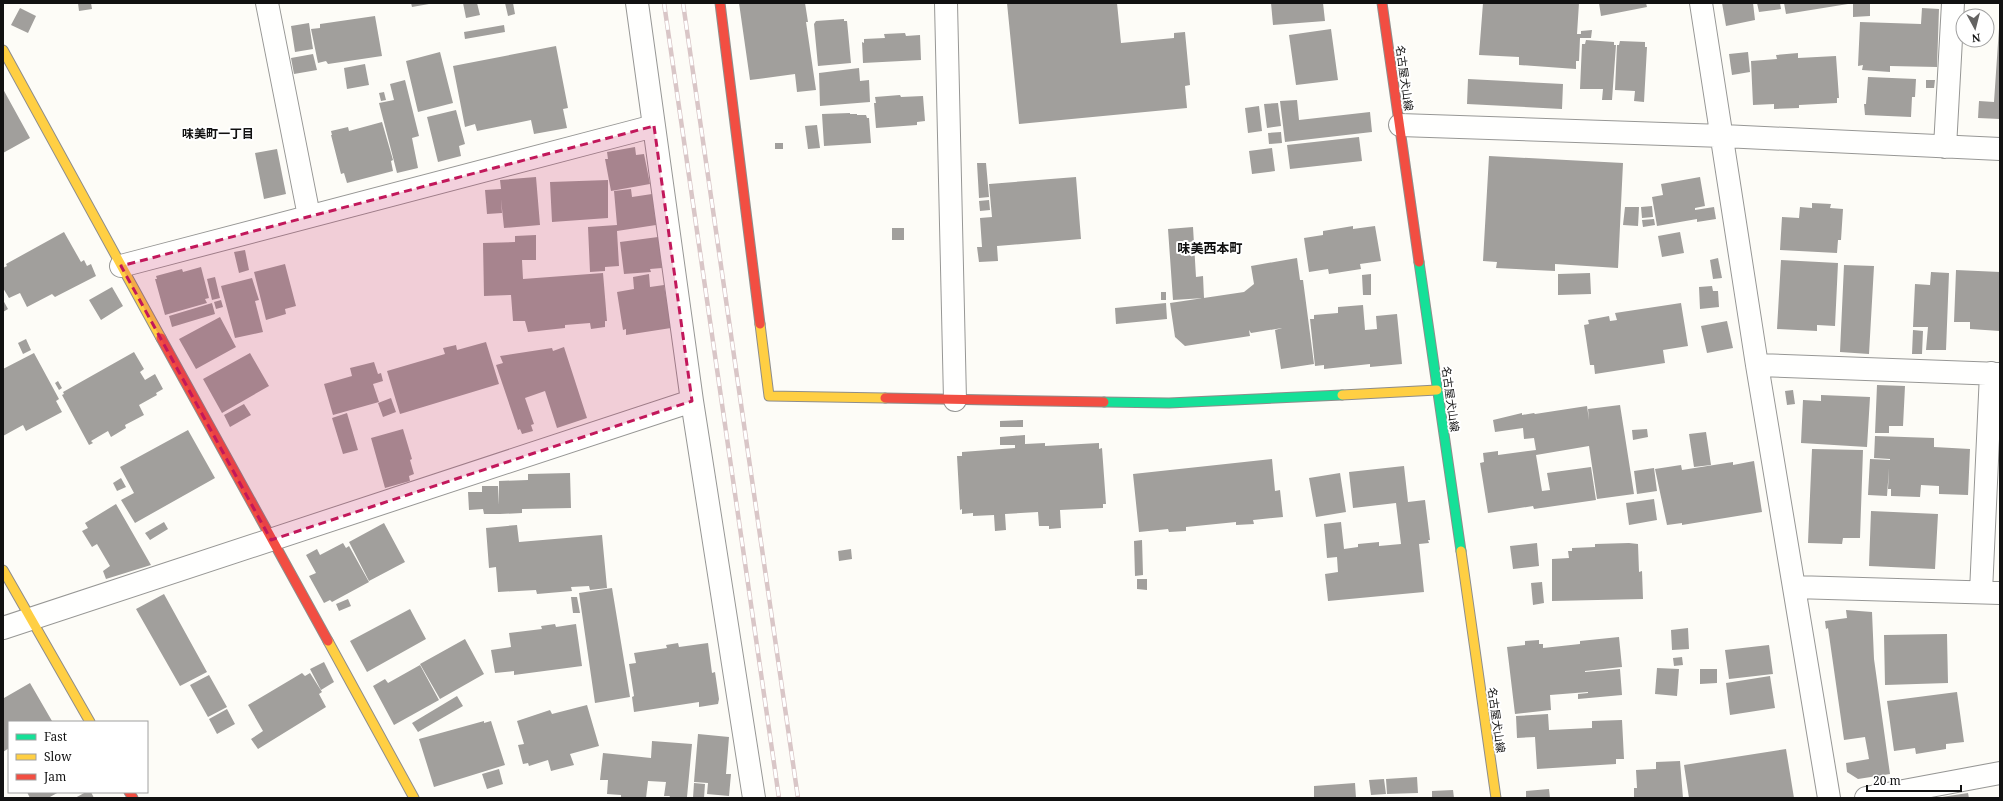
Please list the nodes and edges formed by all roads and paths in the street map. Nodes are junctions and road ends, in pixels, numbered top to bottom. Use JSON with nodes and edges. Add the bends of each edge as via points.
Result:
{"nodes":[{"id":1,"x":267,"y":3,"type":"edge"},
{"id":2,"x":637,"y":3,"type":"edge"},
{"id":3,"x":720,"y":3,"type":"edge"},
{"id":4,"x":946,"y":3,"type":"edge"},
{"id":5,"x":1382,"y":3,"type":"edge"},
{"id":6,"x":1701,"y":3,"type":"edge"},
{"id":7,"x":1953,"y":3,"type":"edge"},
{"id":8,"x":3,"y":50,"type":"edge"},
{"id":9,"x":654,"y":126,"type":"junction"},
{"id":10,"x":1400,"y":126,"type":"junction"},
{"id":11,"x":1723,"y":136,"type":"junction"},
{"id":12,"x":1946,"y":147,"type":"junction"},
{"id":13,"x":2000,"y":149,"type":"edge"},
{"id":14,"x":309,"y":216,"type":"junction"},
{"id":15,"x":121,"y":266,"type":"junction"},
{"id":16,"x":1757,"y":365,"type":"junction"},
{"id":17,"x":1995,"y":373,"type":"edge"},
{"id":18,"x":1437,"y":390,"type":"junction"},
{"id":19,"x":955,"y":400,"type":"junction"},
{"id":20,"x":692,"y":401,"type":"junction"},
{"id":21,"x":271,"y":540,"type":"junction"},
{"id":22,"x":3,"y":570,"type":"edge"},
{"id":23,"x":1794,"y":587,"type":"junction"},
{"id":24,"x":1991,"y":593,"type":"edge"},
{"id":25,"x":31,"y":619,"type":"junction"},
{"id":26,"x":3,"y":628,"type":"edge"},
{"id":27,"x":89,"y":721,"type":"edge"},
{"id":28,"x":2000,"y":774,"type":"edge"},
{"id":29,"x":414,"y":798,"type":"edge"},
{"id":30,"x":754,"y":798,"type":"edge"},
{"id":31,"x":1496,"y":798,"type":"edge"},
{"id":32,"x":1829,"y":798,"type":"edge"},
{"id":33,"x":1866,"y":798,"type":"edge"}],
"edges":[{"from":1,"to":14,"type":"street"},
{"from":2,"to":9,"type":"street"},
{"from":3,"to":19,"type":"street","via":[[769,396]]},
{"from":4,"to":19,"type":"street"},
{"from":5,"to":10,"type":"street","name":"名古屋犬山線"},
{"from":6,"to":11,"type":"street"},
{"from":7,"to":12,"type":"street"},
{"from":8,"to":15,"type":"street"},
{"from":9,"to":14,"type":"street"},
{"from":9,"to":20,"type":"street"},
{"from":10,"to":11,"type":"street"},
{"from":10,"to":18,"type":"street","name":"名古屋犬山線"},
{"from":11,"to":12,"type":"street"},
{"from":11,"to":16,"type":"street"},
{"from":12,"to":13,"type":"street"},
{"from":14,"to":15,"type":"street"},
{"from":15,"to":21,"type":"street"},
{"from":16,"to":17,"type":"street"},
{"from":16,"to":23,"type":"street"},
{"from":17,"to":24,"type":"street"},
{"from":18,"to":19,"type":"street","via":[[1169,403]]},
{"from":18,"to":31,"type":"street","name":"名古屋犬山線"},
{"from":20,"to":21,"type":"street"},
{"from":20,"to":30,"type":"street"},
{"from":21,"to":25,"type":"street"},
{"from":21,"to":29,"type":"street"},
{"from":22,"to":25,"type":"street"},
{"from":23,"to":24,"type":"street"},
{"from":23,"to":32,"type":"street"},
{"from":25,"to":26,"type":"street"},
{"from":25,"to":27,"type":"street"},
{"from":28,"to":33,"type":"street"}]}
